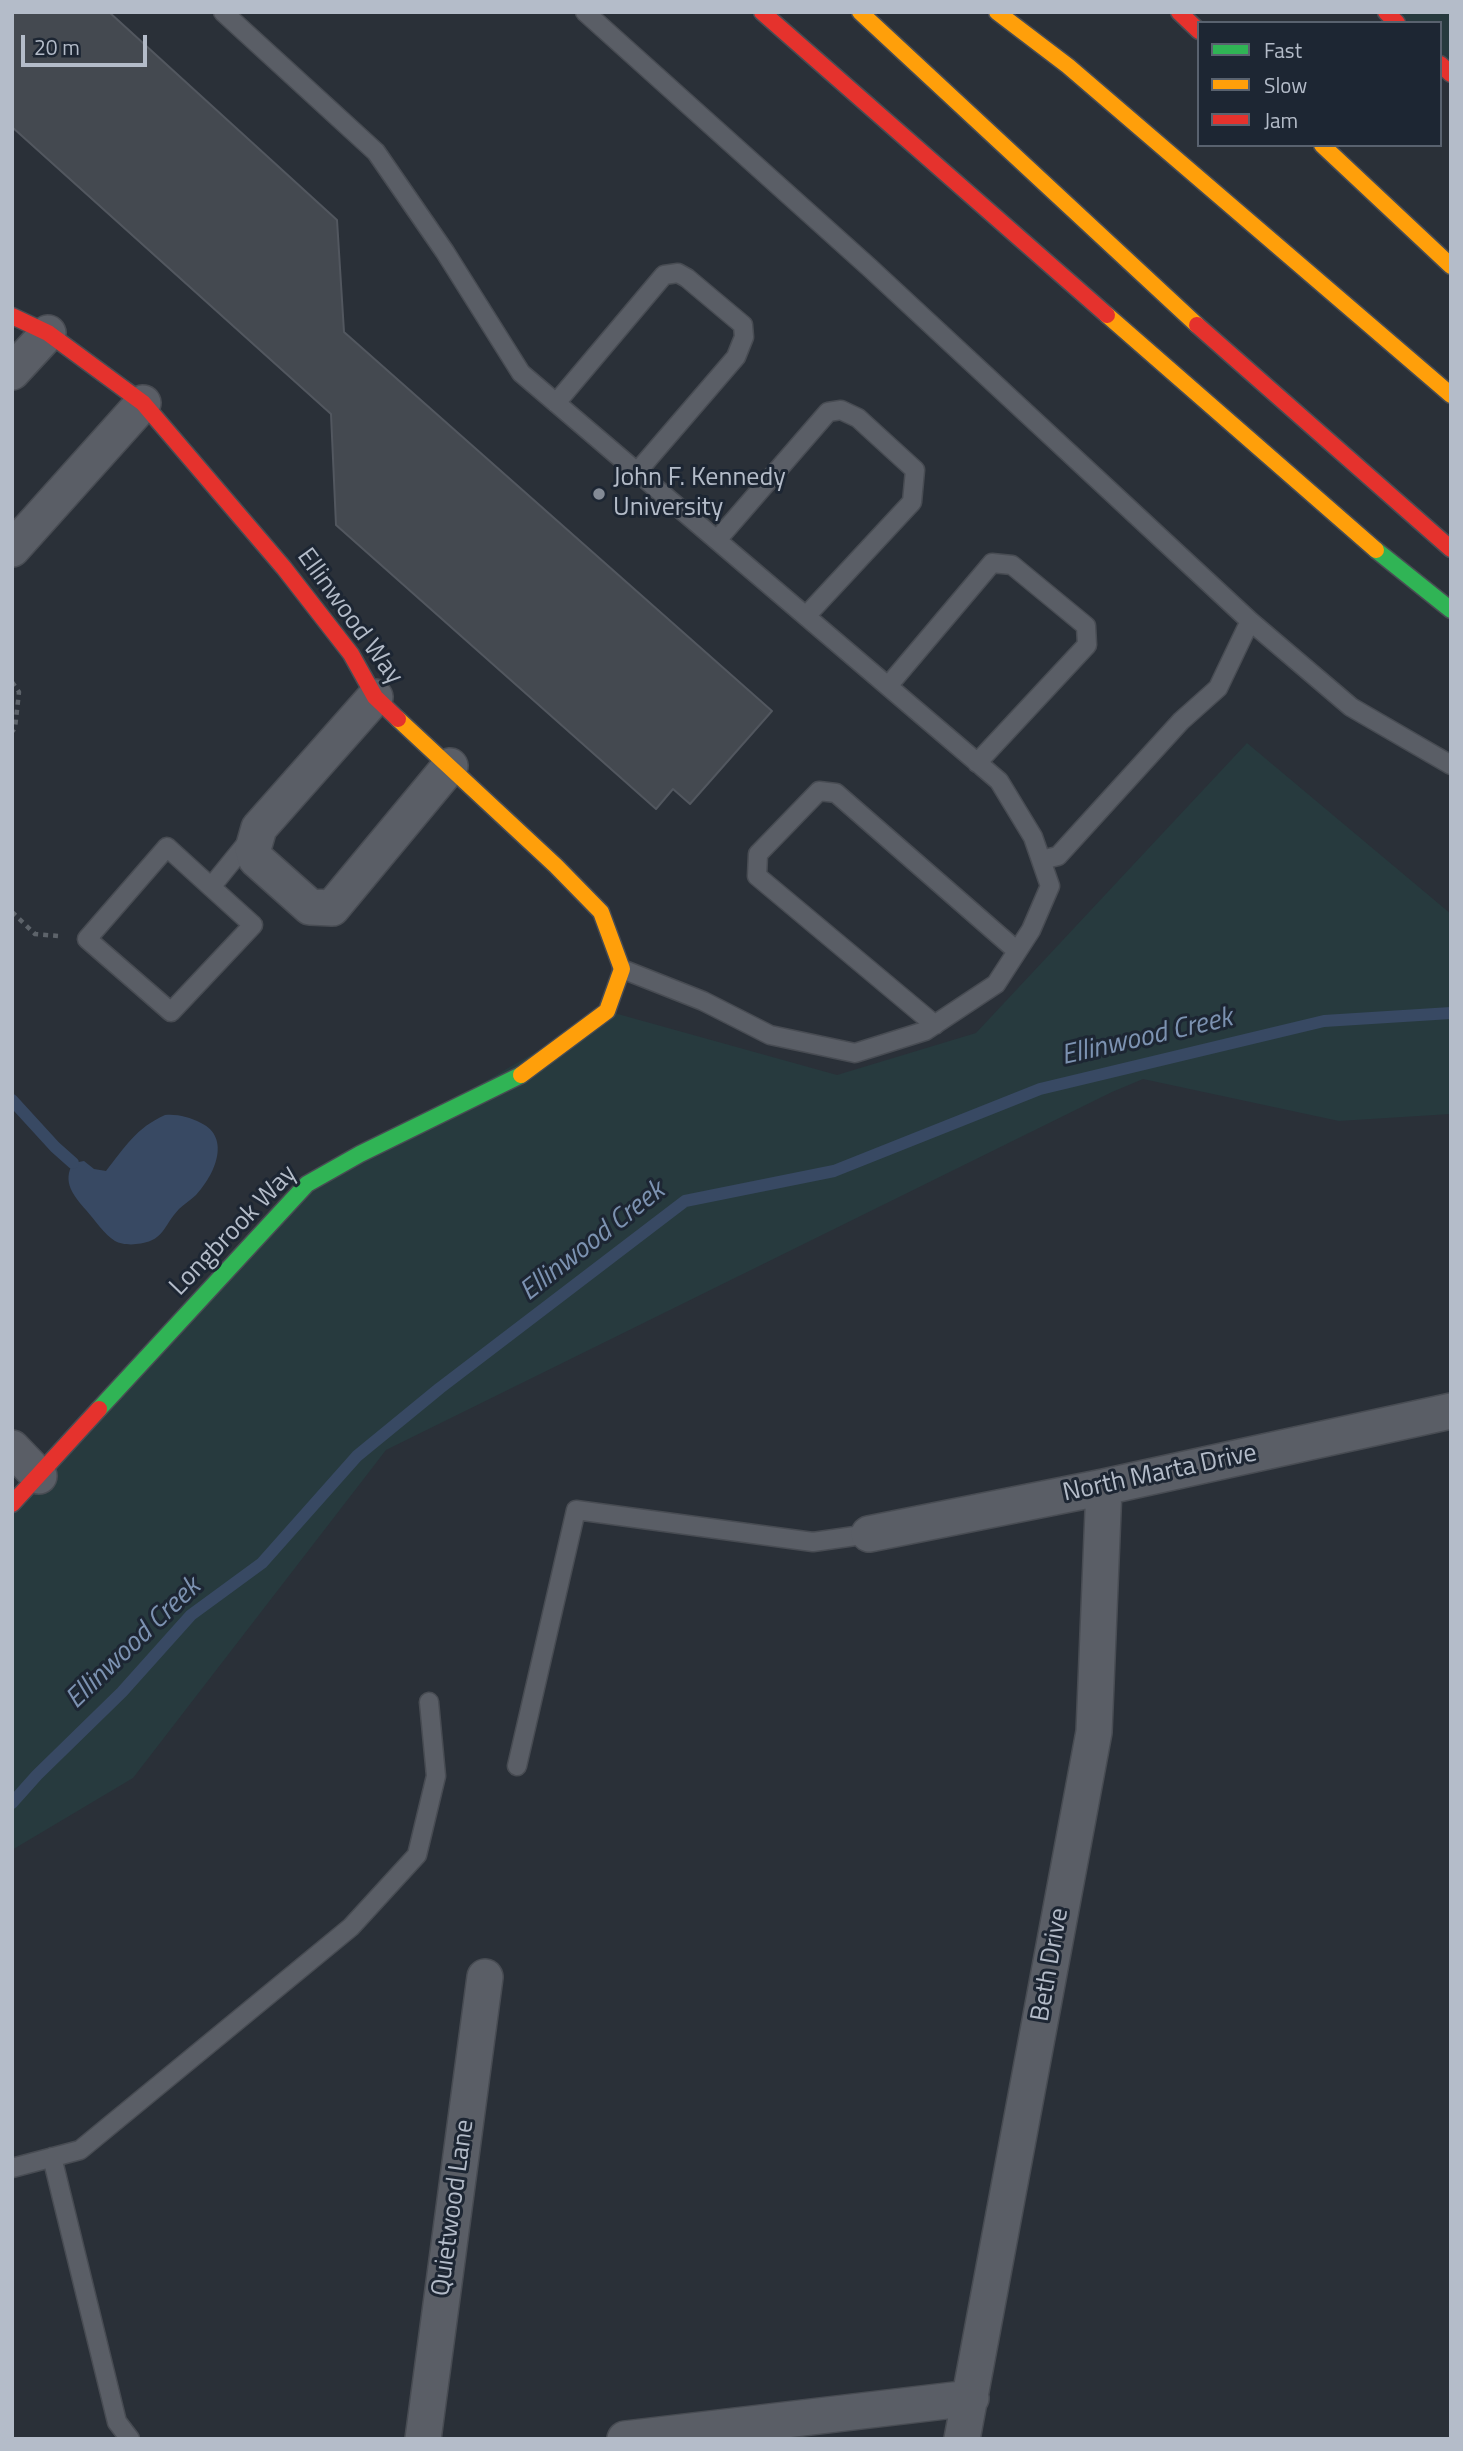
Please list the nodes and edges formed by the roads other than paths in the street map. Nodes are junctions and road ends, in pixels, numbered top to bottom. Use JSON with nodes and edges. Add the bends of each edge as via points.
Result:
{"nodes":[{"id":1,"x":223,"y":12,"type":"edge"},
{"id":2,"x":585,"y":12,"type":"edge"},
{"id":3,"x":762,"y":12,"type":"edge"},
{"id":4,"x":860,"y":12,"type":"edge"},
{"id":5,"x":997,"y":12,"type":"edge"},
{"id":6,"x":1179,"y":12,"type":"edge"},
{"id":7,"x":1197,"y":29,"type":"edge"},
{"id":8,"x":1324,"y":147,"type":"edge"},
{"id":9,"x":1451,"y":266,"type":"edge"},
{"id":10,"x":12,"y":316,"type":"edge"},
{"id":11,"x":48,"y":334,"type":"junction"},
{"id":12,"x":12,"y":372,"type":"edge"},
{"id":13,"x":1451,"y":395,"type":"edge"},
{"id":14,"x":556,"y":403,"type":"junction"},
{"id":15,"x":143,"y":404,"type":"junction"},
{"id":16,"x":637,"y":472,"type":"junction"},
{"id":17,"x":717,"y":540,"type":"junction"},
{"id":18,"x":1451,"y":549,"type":"edge"},
{"id":19,"x":12,"y":550,"type":"edge"},
{"id":20,"x":1451,"y":610,"type":"edge"},
{"id":21,"x":806,"y":616,"type":"junction"},
{"id":22,"x":1250,"y":621,"type":"junction"},
{"id":23,"x":888,"y":686,"type":"junction"},
{"id":24,"x":375,"y":697,"type":"junction"},
{"id":25,"x":977,"y":763,"type":"junction"},
{"id":26,"x":1451,"y":765,"type":"edge"},
{"id":27,"x":450,"y":766,"type":"junction"},
{"id":28,"x":259,"y":828,"type":"junction"},
{"id":29,"x":1041,"y":860,"type":"junction"},
{"id":30,"x":211,"y":887,"type":"junction"},
{"id":31,"x":1017,"y":951,"type":"junction"},
{"id":32,"x":622,"y":969,"type":"junction"},
{"id":33,"x":935,"y":1025,"type":"junction"},
{"id":34,"x":1451,"y":1411,"type":"edge"},
{"id":35,"x":12,"y":1448,"type":"edge"},
{"id":36,"x":39,"y":1476,"type":"junction"},
{"id":37,"x":1104,"y":1487,"type":"junction"},
{"id":38,"x":12,"y":1504,"type":"edge"},
{"id":39,"x":869,"y":1534,"type":"joint"},
{"id":40,"x":429,"y":1702,"type":"dead end"},
{"id":41,"x":517,"y":1766,"type":"dead end"},
{"id":42,"x":485,"y":1977,"type":"dead end"},
{"id":43,"x":52,"y":2157,"type":"junction"},
{"id":44,"x":12,"y":2168,"type":"edge"},
{"id":45,"x":971,"y":2398,"type":"junction"},
{"id":46,"x":130,"y":2439,"type":"edge"},
{"id":47,"x":423,"y":2439,"type":"edge"},
{"id":48,"x":625,"y":2439,"type":"edge"},
{"id":49,"x":962,"y":2439,"type":"edge"}],
"edges":[{"from":1,"to":14,"type":"lane","via":[[376,152],[521,373]]},
{"from":2,"to":22,"type":"lane","via":[[870,268]]},
{"from":3,"to":20,"type":"main road","via":[[1347,526]]},
{"from":4,"to":18,"type":"main road","via":[[1226,352]]},
{"from":5,"to":13,"type":"main road","via":[[1068,66]]},
{"from":6,"to":7,"type":"main road"},
{"from":8,"to":9,"type":"main road"},
{"from":10,"to":11,"type":"main road","name":"Ellinwood Way"},
{"from":11,"to":12,"type":"street"},
{"from":11,"to":15,"type":"main road","name":"Ellinwood Way"},
{"from":14,"to":16,"type":"lane"},
{"from":14,"to":16,"type":"lane","via":[[664,275],[678,273],[687,278],[743,325],[744,337],[736,357]]},
{"from":15,"to":19,"type":"street"},
{"from":15,"to":24,"type":"main road","name":"Ellinwood Way","via":[[284,568],[351,654]]},
{"from":16,"to":17,"type":"lane"},
{"from":17,"to":21,"type":"lane"},
{"from":17,"to":21,"type":"lane","via":[[828,412],[841,410],[858,418],[915,470],[912,502]]},
{"from":21,"to":23,"type":"lane"},
{"from":22,"to":26,"type":"lane","via":[[1351,707]]},
{"from":22,"to":29,"type":"lane","via":[[1218,688],[1181,721],[1058,856]]},
{"from":23,"to":25,"type":"lane"},
{"from":23,"to":25,"type":"lane","via":[[992,563],[1012,565],[1086,626],[1087,645]]},
{"from":24,"to":27,"type":"main road","name":"Ellinwood Way"},
{"from":24,"to":28,"type":"street"},
{"from":25,"to":29,"type":"lane","via":[[999,781],[1033,836]]},
{"from":27,"to":28,"type":"street","via":[[332,908],[310,907],[256,859],[253,849]]},
{"from":27,"to":32,"type":"main road","name":"Ellinwood Way","via":[[601,912]]},
{"from":28,"to":30,"type":"lane"},
{"from":29,"to":31,"type":"lane","via":[[1050,886]]},
{"from":30,"to":30,"type":"lane","via":[[167,847],[87,939],[170,1012],[253,925]]},
{"from":31,"to":33,"type":"lane","via":[[996,984]]},
{"from":31,"to":33,"type":"lane","via":[[836,793],[819,792],[758,854],[757,876]]},
{"from":32,"to":33,"type":"lane","via":[[704,1001],[770,1035],[855,1053]]},
{"from":32,"to":36,"type":"main road","name":"Longbrook Way","via":[[607,1011],[521,1075],[307,1184]]},
{"from":34,"to":37,"type":"street","name":"North Marta Drive"},
{"from":35,"to":36,"type":"street"},
{"from":36,"to":38,"type":"main road","name":"Longbrook Way"},
{"from":37,"to":39,"type":"street","name":"North Marta Drive"},
{"from":37,"to":45,"type":"street","name":"Beth Drive","via":[[1094,1732]]},
{"from":39,"to":41,"type":"lane","via":[[813,1542],[576,1510]]},
{"from":40,"to":43,"type":"lane","via":[[436,1776],[417,1855],[351,1927],[80,2150]]},
{"from":42,"to":47,"type":"street","name":"Quietwood Lane"},
{"from":43,"to":44,"type":"lane"},
{"from":43,"to":46,"type":"lane","via":[[117,2422]]},
{"from":45,"to":48,"type":"street"},
{"from":45,"to":49,"type":"street","name":"Beth Drive"}]}
